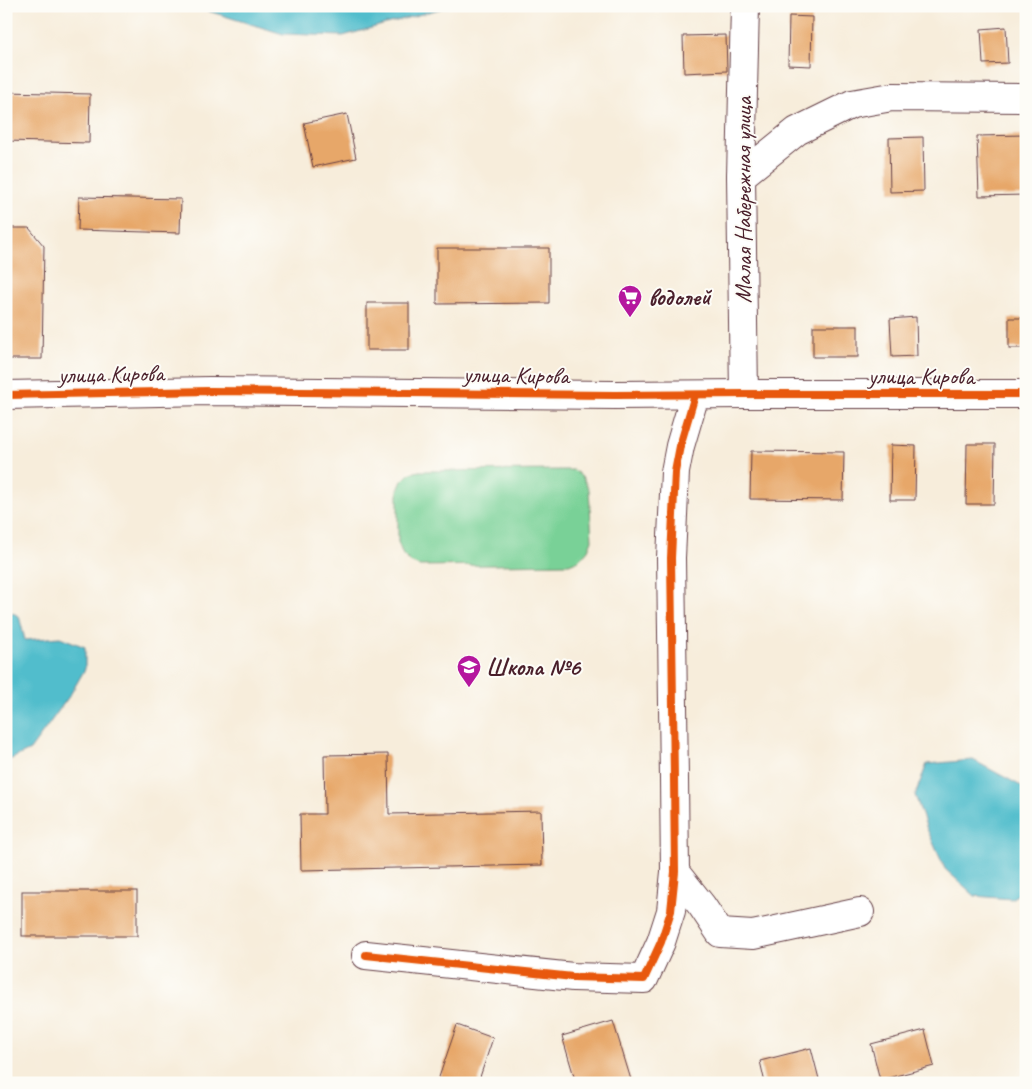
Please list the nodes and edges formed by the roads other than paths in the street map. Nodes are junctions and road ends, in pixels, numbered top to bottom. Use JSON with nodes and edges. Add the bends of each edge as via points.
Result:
{"nodes":[{"id":1,"x":745,"y":6,"type":"edge"},
{"id":2,"x":1026,"y":98,"type":"edge"},
{"id":3,"x":741,"y":176,"type":"junction"},
{"id":4,"x":744,"y":394,"type":"junction"},
{"id":5,"x":1026,"y":394,"type":"edge"},
{"id":6,"x":6,"y":395,"type":"edge"},
{"id":7,"x":695,"y":395,"type":"junction"},
{"id":8,"x":674,"y":872,"type":"junction"},
{"id":9,"x":860,"y":912,"type":"dead end"},
{"id":10,"x":366,"y":955,"type":"dead end"}],
"edges":[{"from":1,"to":3,"type":"street","name":"Малая Набережная улица"},
{"from":2,"to":3,"type":"street","via":[[892,97],[852,104],[797,130]]},
{"from":3,"to":4,"type":"street","name":"Малая Набережная улица"},
{"from":4,"to":5,"type":"street","name":"улица Кирова"},
{"from":4,"to":7,"type":"street","name":"улица Кирова"},
{"from":6,"to":7,"type":"street","name":"улица Кирова","via":[[210,391]]},
{"from":7,"to":8,"type":"street","via":[[675,472],[670,558]]},
{"from":8,"to":9,"type":"street","via":[[720,933],[753,935]]},
{"from":8,"to":10,"type":"street","via":[[672,911],[644,979],[572,977]]}]}
